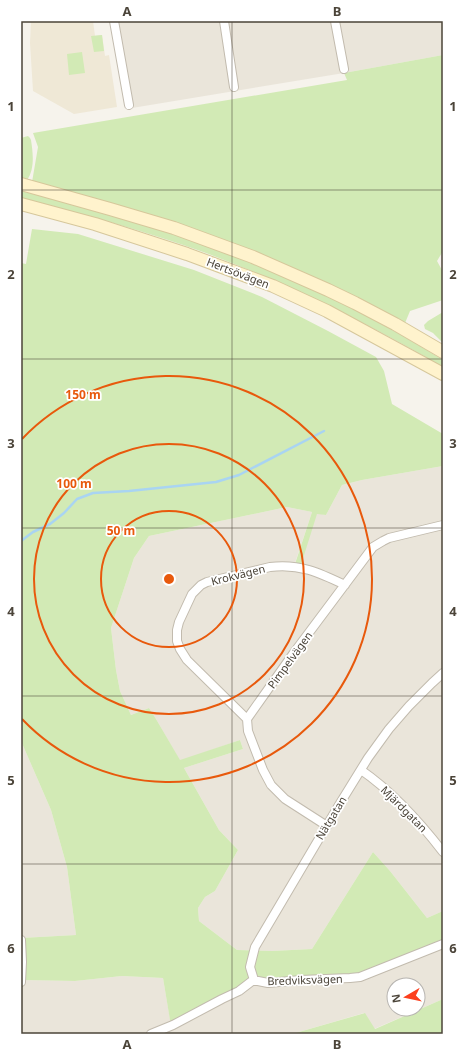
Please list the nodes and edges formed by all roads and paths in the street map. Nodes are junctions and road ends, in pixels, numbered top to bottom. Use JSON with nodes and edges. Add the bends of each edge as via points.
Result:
{"nodes":[{"id":1,"x":114,"y":21,"type":"edge"},
{"id":2,"x":224,"y":21,"type":"edge"},
{"id":3,"x":336,"y":21,"type":"edge"},
{"id":4,"x":344,"y":68,"type":"dead end"},
{"id":5,"x":234,"y":86,"type":"dead end"},
{"id":6,"x":129,"y":105,"type":"dead end"},
{"id":7,"x":21,"y":184,"type":"edge"},
{"id":8,"x":21,"y":204,"type":"edge"},
{"id":9,"x":443,"y":352,"type":"edge"},
{"id":10,"x":443,"y":374,"type":"edge"},
{"id":11,"x":443,"y":525,"type":"edge"},
{"id":12,"x":344,"y":585,"type":"junction"},
{"id":13,"x":443,"y":673,"type":"edge"},
{"id":14,"x":247,"y":719,"type":"junction"},
{"id":15,"x":361,"y":770,"type":"junction"},
{"id":16,"x":327,"y":826,"type":"junction"},
{"id":17,"x":443,"y":852,"type":"edge"},
{"id":18,"x":21,"y":940,"type":"edge"},
{"id":19,"x":443,"y":944,"type":"edge"},
{"id":20,"x":254,"y":980,"type":"junction"},
{"id":21,"x":21,"y":982,"type":"edge"},
{"id":22,"x":151,"y":1034,"type":"edge"}],
"edges":[{"from":1,"to":6,"type":"street"},
{"from":2,"to":5,"type":"street"},
{"from":3,"to":4,"type":"street"},
{"from":7,"to":9,"type":"main road","name":"Hertsövägen","via":[[174,228],[253,257],[355,303]]},
{"from":8,"to":10,"type":"main road","name":"Hertsövägen","via":[[180,251],[273,286],[327,311]]},
{"from":11,"to":12,"type":"street","name":"Pimpelvägen","via":[[389,538],[373,547]]},
{"from":12,"to":14,"type":"street","name":"Pimpelvägen"},
{"from":12,"to":14,"type":"street","name":"Krokvägen","via":[[306,569],[281,565],[207,582],[194,591],[177,630],[180,649],[187,660]]},
{"from":13,"to":15,"type":"street","name":"Nätgatan","via":[[399,718]]},
{"from":14,"to":16,"type":"street","via":[[248,731],[271,785],[285,799]]},
{"from":15,"to":16,"type":"street","name":"Nätgatan"},
{"from":15,"to":17,"type":"street","name":"Mjärdgatan","via":[[391,793]]},
{"from":16,"to":20,"type":"street","name":"Nätgatan","via":[[255,947],[250,966]]},
{"from":18,"to":21,"type":"street"},
{"from":19,"to":20,"type":"street","name":"Bredviksvägen","via":[[360,977],[268,983]]},
{"from":20,"to":22,"type":"street","name":"Bredviksvägen","via":[[240,991]]}]}
